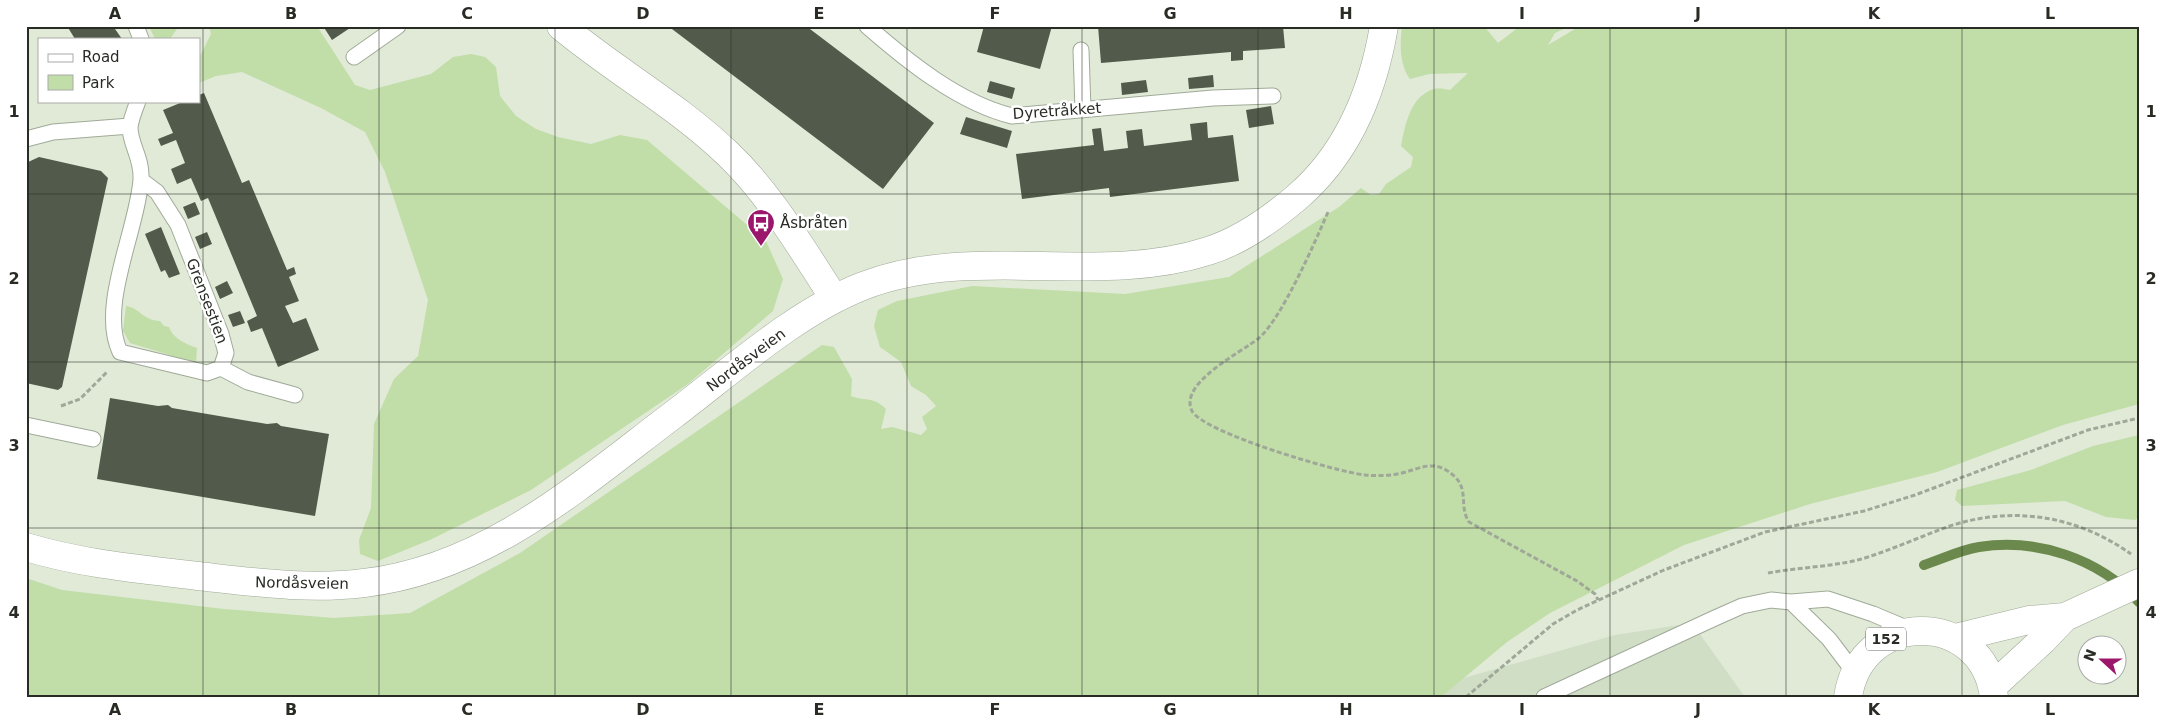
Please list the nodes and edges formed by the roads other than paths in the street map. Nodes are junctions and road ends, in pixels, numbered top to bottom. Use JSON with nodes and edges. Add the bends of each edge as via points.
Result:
{"nodes":[{"id":1,"x":136,"y":26,"type":"edge"},
{"id":2,"x":398,"y":26,"type":"edge"},
{"id":3,"x":561,"y":26,"type":"edge"},
{"id":4,"x":867,"y":26,"type":"edge"},
{"id":5,"x":1384,"y":26,"type":"edge"},
{"id":6,"x":142,"y":38,"type":"edge"},
{"id":7,"x":1081,"y":50,"type":"dead end"},
{"id":8,"x":354,"y":57,"type":"dead end"},
{"id":9,"x":1273,"y":96,"type":"dead end"},
{"id":10,"x":138,"y":102,"type":"edge"},
{"id":11,"x":1083,"y":110,"type":"junction"},
{"id":12,"x":130,"y":126,"type":"junction"},
{"id":13,"x":26,"y":140,"type":"edge"},
{"id":14,"x":141,"y":180,"type":"junction"},
{"id":15,"x":834,"y":298,"type":"junction"},
{"id":16,"x":221,"y":368,"type":"junction"},
{"id":17,"x":295,"y":395,"type":"dead end"},
{"id":18,"x":26,"y":425,"type":"edge"},
{"id":19,"x":93,"y":439,"type":"dead end"},
{"id":20,"x":26,"y":547,"type":"edge"},
{"id":21,"x":2137,"y":570,"type":"edge"},
{"id":22,"x":1791,"y":602,"type":"junction"},
{"id":23,"x":2065,"y":617,"type":"junction"},
{"id":24,"x":1912,"y":630,"type":"junction"},
{"id":25,"x":1955,"y":638,"type":"junction"},
{"id":26,"x":1851,"y":684,"type":"edge"},
{"id":27,"x":1993,"y":692,"type":"edge"},
{"id":28,"x":1544,"y":697,"type":"edge"}],
"edges":[{"from":1,"to":6,"type":"lane"},
{"from":2,"to":8,"type":"lane"},
{"from":3,"to":15,"type":"street","via":[[680,112],[729,155],[767,200]]},
{"from":4,"to":11,"type":"lane","name":"Dyretråkket","via":[[934,78],[990,111],[1012,116]]},
{"from":5,"to":15,"type":"street","name":"Nordåsveien","via":[[1379,56],[1350,133],[1307,189],[1245,235],[1209,251],[1165,262],[1119,266],[965,265],[930,268],[867,284]]},
{"from":7,"to":11,"type":"lane"},
{"from":9,"to":11,"type":"lane","name":"Dyretråkket"},
{"from":10,"to":12,"type":"lane"},
{"from":12,"to":13,"type":"lane","via":[[54,132]]},
{"from":12,"to":14,"type":"lane","via":[[140,159]]},
{"from":14,"to":16,"type":"lane","name":"Grensestien","via":[[157,192],[178,226],[221,334],[226,353]]},
{"from":14,"to":16,"type":"lane","via":[[120,274],[113,322],[116,344],[120,352],[207,373]]},
{"from":15,"to":20,"type":"street","name":"Nordåsveien","via":[[526,523],[482,549],[430,570],[363,584],[285,584],[108,564]]},
{"from":16,"to":17,"type":"lane","via":[[248,382]]},
{"from":18,"to":19,"type":"lane"},
{"from":21,"to":23,"type":"street","number":"152"},
{"from":22,"to":24,"type":"lane","via":[[1828,599]]},
{"from":22,"to":26,"type":"lane","via":[[1829,639]]},
{"from":22,"to":28,"type":"lane","via":[[1771,600],[1742,606]]},
{"from":23,"to":25,"type":"street","number":"152","via":[[2029,620]]},
{"from":23,"to":27,"type":"street","number":"152"},
{"from":24,"to":25,"type":"street","number":"152","via":[[1926,630]]},
{"from":24,"to":26,"type":"street","number":"152","via":[[1878,644],[1865,656]]},
{"from":25,"to":27,"type":"street","number":"152","via":[[1981,661]]}]}
